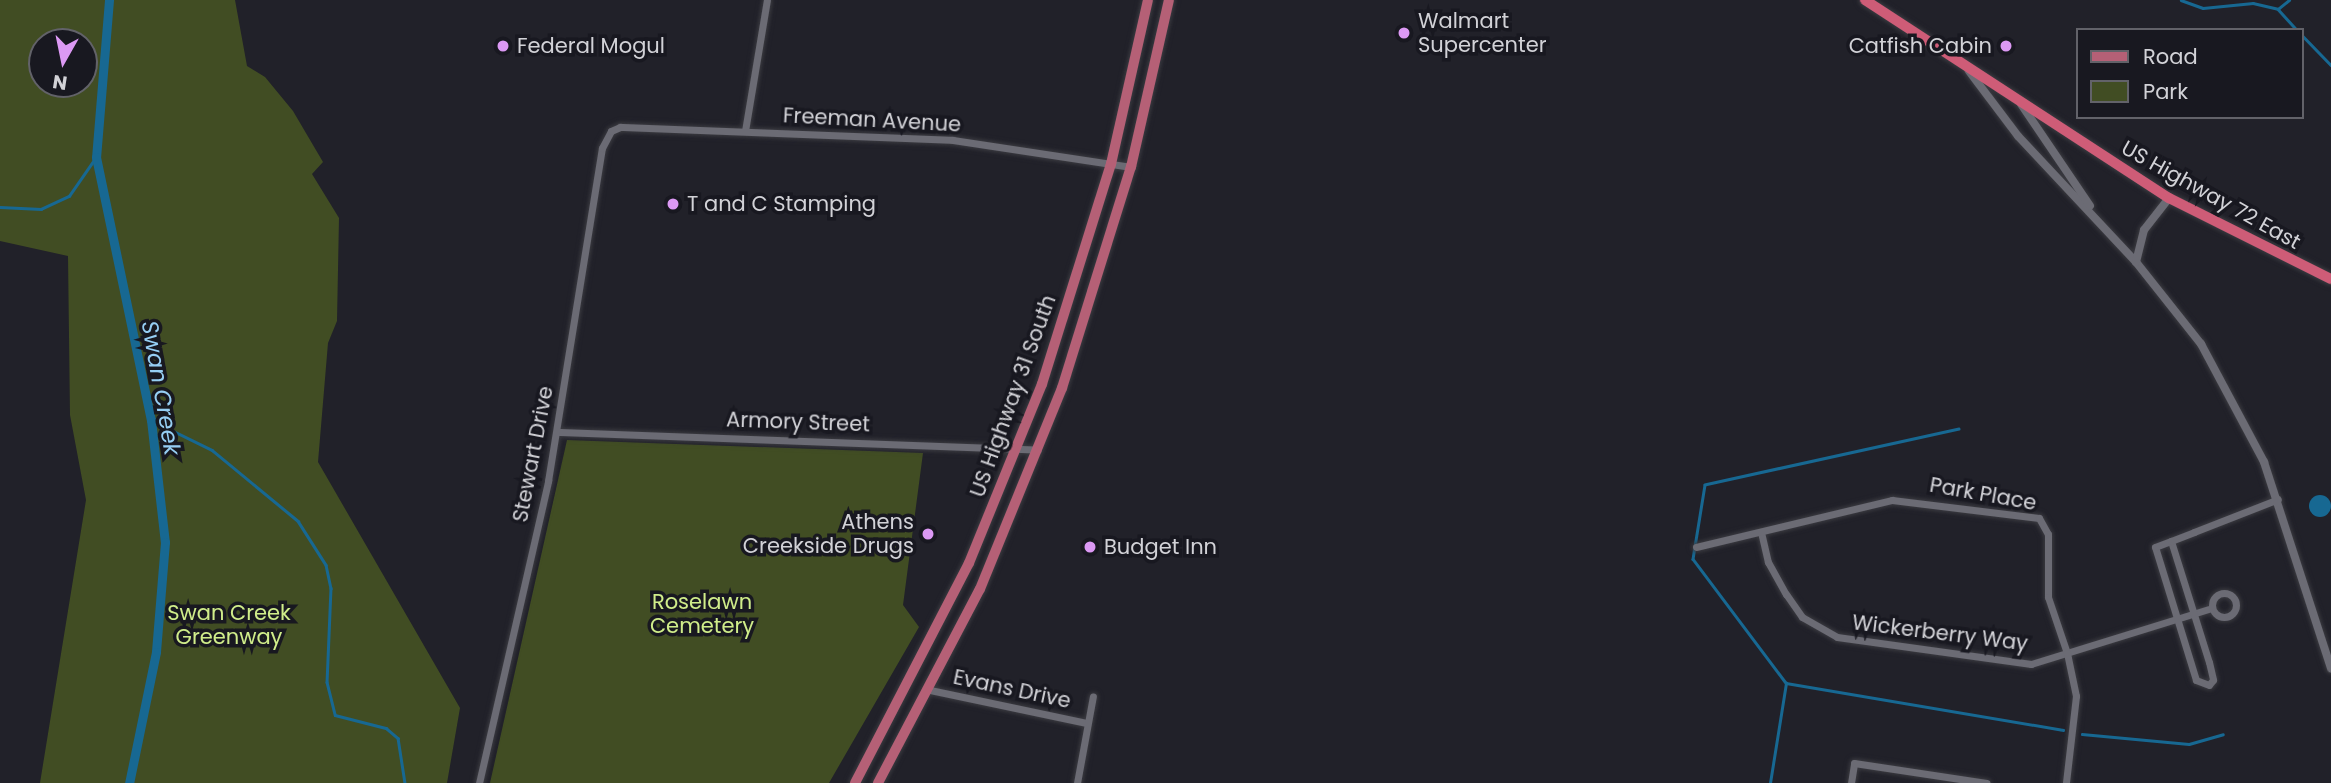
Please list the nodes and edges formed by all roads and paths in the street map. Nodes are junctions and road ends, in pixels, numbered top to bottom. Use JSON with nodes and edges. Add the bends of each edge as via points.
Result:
{"nodes":[{"id":1,"x":767,"y":0,"type":"edge"},
{"id":2,"x":1149,"y":0,"type":"edge"},
{"id":3,"x":1169,"y":0,"type":"edge"},
{"id":4,"x":1865,"y":0,"type":"edge"},
{"id":5,"x":1969,"y":71,"type":"junction"},
{"id":6,"x":2021,"y":103,"type":"junction"},
{"id":7,"x":611,"y":131,"type":"joint"},
{"id":8,"x":745,"y":131,"type":"junction"},
{"id":9,"x":1111,"y":164,"type":"junction"},
{"id":10,"x":1131,"y":167,"type":"junction"},
{"id":11,"x":2169,"y":198,"type":"junction"},
{"id":12,"x":2108,"y":232,"type":"junction"},
{"id":13,"x":2136,"y":262,"type":"junction"},
{"id":14,"x":2331,"y":279,"type":"edge"},
{"id":15,"x":557,"y":432,"type":"junction"},
{"id":16,"x":1017,"y":450,"type":"junction"},
{"id":17,"x":1039,"y":450,"type":"junction"},
{"id":18,"x":2278,"y":499,"type":"junction"},
{"id":19,"x":1761,"y":532,"type":"junction"},
{"id":20,"x":2171,"y":541,"type":"junction"},
{"id":21,"x":1696,"y":547,"type":"dead end"},
{"id":22,"x":2209,"y":609,"type":"dead end"},
{"id":23,"x":2194,"y":617,"type":"junction"},
{"id":24,"x":2177,"y":622,"type":"junction"},
{"id":25,"x":2067,"y":653,"type":"junction"},
{"id":26,"x":2331,"y":668,"type":"edge"},
{"id":27,"x":930,"y":690,"type":"junction"},
{"id":28,"x":1093,"y":696,"type":"dead end"},
{"id":29,"x":1087,"y":723,"type":"junction"},
{"id":30,"x":480,"y":783,"type":"edge"},
{"id":31,"x":855,"y":783,"type":"edge"},
{"id":32,"x":878,"y":783,"type":"edge"},
{"id":33,"x":1077,"y":783,"type":"edge"},
{"id":34,"x":1851,"y":783,"type":"edge"},
{"id":35,"x":1987,"y":783,"type":"edge"},
{"id":36,"x":2066,"y":783,"type":"edge"}],
"edges":[{"from":1,"to":8,"type":"street"},
{"from":2,"to":9,"type":"main road","name":"US Highway 31 South"},
{"from":3,"to":10,"type":"main road","name":"US Highway 31 South"},
{"from":4,"to":5,"type":"highway","name":"US Highway 72 East"},
{"from":5,"to":6,"type":"highway","name":"US Highway 72 East"},
{"from":5,"to":12,"type":"street","via":[[2018,136]]},
{"from":6,"to":11,"type":"highway","name":"US Highway 72 East"},
{"from":6,"to":12,"type":"street"},
{"from":7,"to":8,"type":"street","name":"Freeman Avenue"},
{"from":7,"to":15,"type":"street","name":"Stewart Drive","via":[[602,148]]},
{"from":8,"to":9,"type":"street","name":"Freeman Avenue","via":[[953,140]]},
{"from":9,"to":10,"type":"street","name":"Freeman Avenue"},
{"from":9,"to":16,"type":"main road","name":"US Highway 31 South"},
{"from":10,"to":17,"type":"main road","name":"US Highway 31 South"},
{"from":11,"to":13,"type":"street","via":[[2144,230]]},
{"from":11,"to":14,"type":"highway","name":"US Highway 72 East"},
{"from":12,"to":13,"type":"street"},
{"from":13,"to":18,"type":"street","via":[[2201,344],[2251,430]]},
{"from":15,"to":16,"type":"street","name":"Armory Street"},
{"from":15,"to":30,"type":"street","name":"Stewart Drive"},
{"from":16,"to":17,"type":"street","name":"Armory Street"},
{"from":16,"to":31,"type":"main road","name":"US Highway 31 South","via":[[936,631]]},
{"from":17,"to":27,"type":"main road","name":"US Highway 31 South","via":[[980,589]]},
{"from":18,"to":20,"type":"street"},
{"from":18,"to":26,"type":"street"},
{"from":19,"to":21,"type":"street","name":"Park Place"},
{"from":19,"to":25,"type":"street","name":"Wickerberry Way","via":[[1774,577],[1802,617],[1822,632],[2031,664]]},
{"from":19,"to":25,"type":"street","name":"Park Place","via":[[1892,500],[2039,518],[2048,534],[2048,597]]},
{"from":20,"to":23,"type":"street"},
{"from":20,"to":24,"type":"street","via":[[2155,547]]},
{"from":22,"to":23,"type":"street","name":"Wickerberry Way"},
{"from":23,"to":24,"type":"street","name":"Wickerberry Way"},
{"from":23,"to":24,"type":"street","via":[[2213,680],[2209,685],[2196,680]]},
{"from":24,"to":25,"type":"street","name":"Wickerberry Way"},
{"from":25,"to":36,"type":"street","name":"Park Place","via":[[2076,696]]},
{"from":27,"to":29,"type":"street","name":"Evans Drive"},
{"from":27,"to":32,"type":"main road","name":"US Highway 31 South"},
{"from":28,"to":29,"type":"street"},
{"from":29,"to":33,"type":"street"},
{"from":34,"to":35,"type":"street","via":[[1854,763]]}]}
